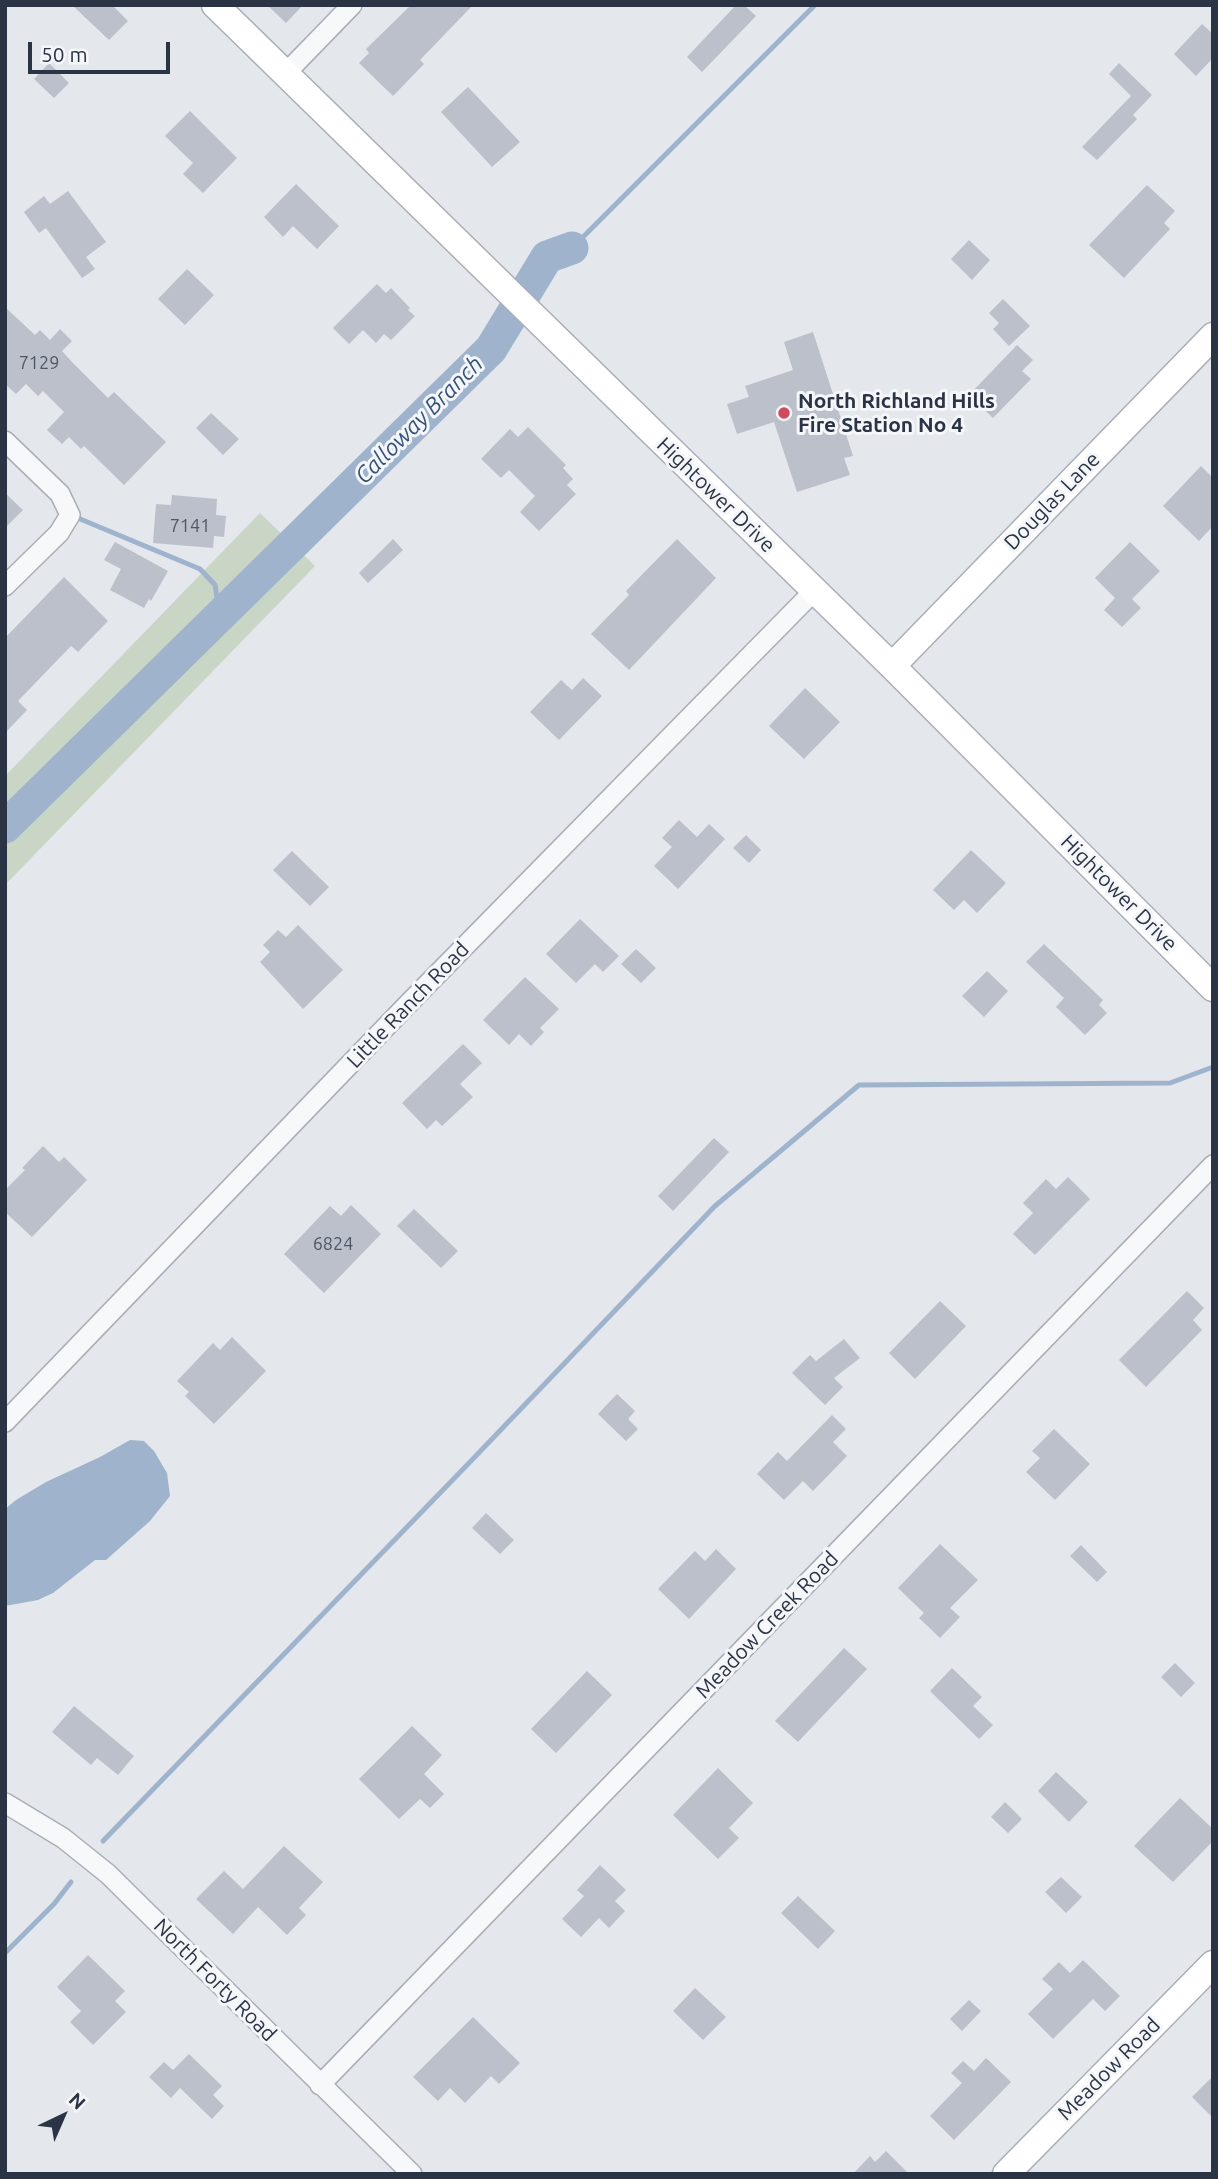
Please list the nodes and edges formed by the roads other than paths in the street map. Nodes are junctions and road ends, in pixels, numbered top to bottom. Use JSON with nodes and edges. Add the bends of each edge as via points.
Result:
{"nodes":[{"id":1,"x":215,"y":5,"type":"edge"},
{"id":2,"x":352,"y":5,"type":"edge"},
{"id":3,"x":286,"y":73,"type":"junction"},
{"id":4,"x":1213,"y":336,"type":"edge"},
{"id":5,"x":5,"y":441,"type":"edge"},
{"id":6,"x":5,"y":586,"type":"edge"},
{"id":7,"x":814,"y":591,"type":"junction"},
{"id":8,"x":892,"y":666,"type":"junction"},
{"id":9,"x":1213,"y":988,"type":"edge"},
{"id":10,"x":1213,"y":1165,"type":"edge"},
{"id":11,"x":5,"y":1422,"type":"edge"},
{"id":12,"x":5,"y":1803,"type":"edge"},
{"id":13,"x":1213,"y":1964,"type":"edge"},
{"id":14,"x":320,"y":2085,"type":"junction"},
{"id":15,"x":412,"y":2174,"type":"edge"},
{"id":16,"x":1006,"y":2174,"type":"edge"}],
"edges":[{"from":1,"to":3,"type":"street","name":"Hightower Drive"},
{"from":2,"to":3,"type":"street"},
{"from":3,"to":7,"type":"street","name":"Hightower Drive"},
{"from":4,"to":8,"type":"street","name":"Douglas Lane"},
{"from":5,"to":6,"type":"street","via":[[60,494],[70,515],[59,533]]},
{"from":7,"to":8,"type":"street","name":"Hightower Drive"},
{"from":7,"to":11,"type":"street","name":"Little Ranch Road"},
{"from":8,"to":9,"type":"street","name":"Hightower Drive"},
{"from":10,"to":14,"type":"street","name":"Meadow Creek Road"},
{"from":12,"to":14,"type":"street","name":"North Forty Road","via":[[62,1838],[108,1874]]},
{"from":13,"to":16,"type":"street","name":"Meadow Road"},
{"from":14,"to":15,"type":"street","name":"North Forty Road"}]}
